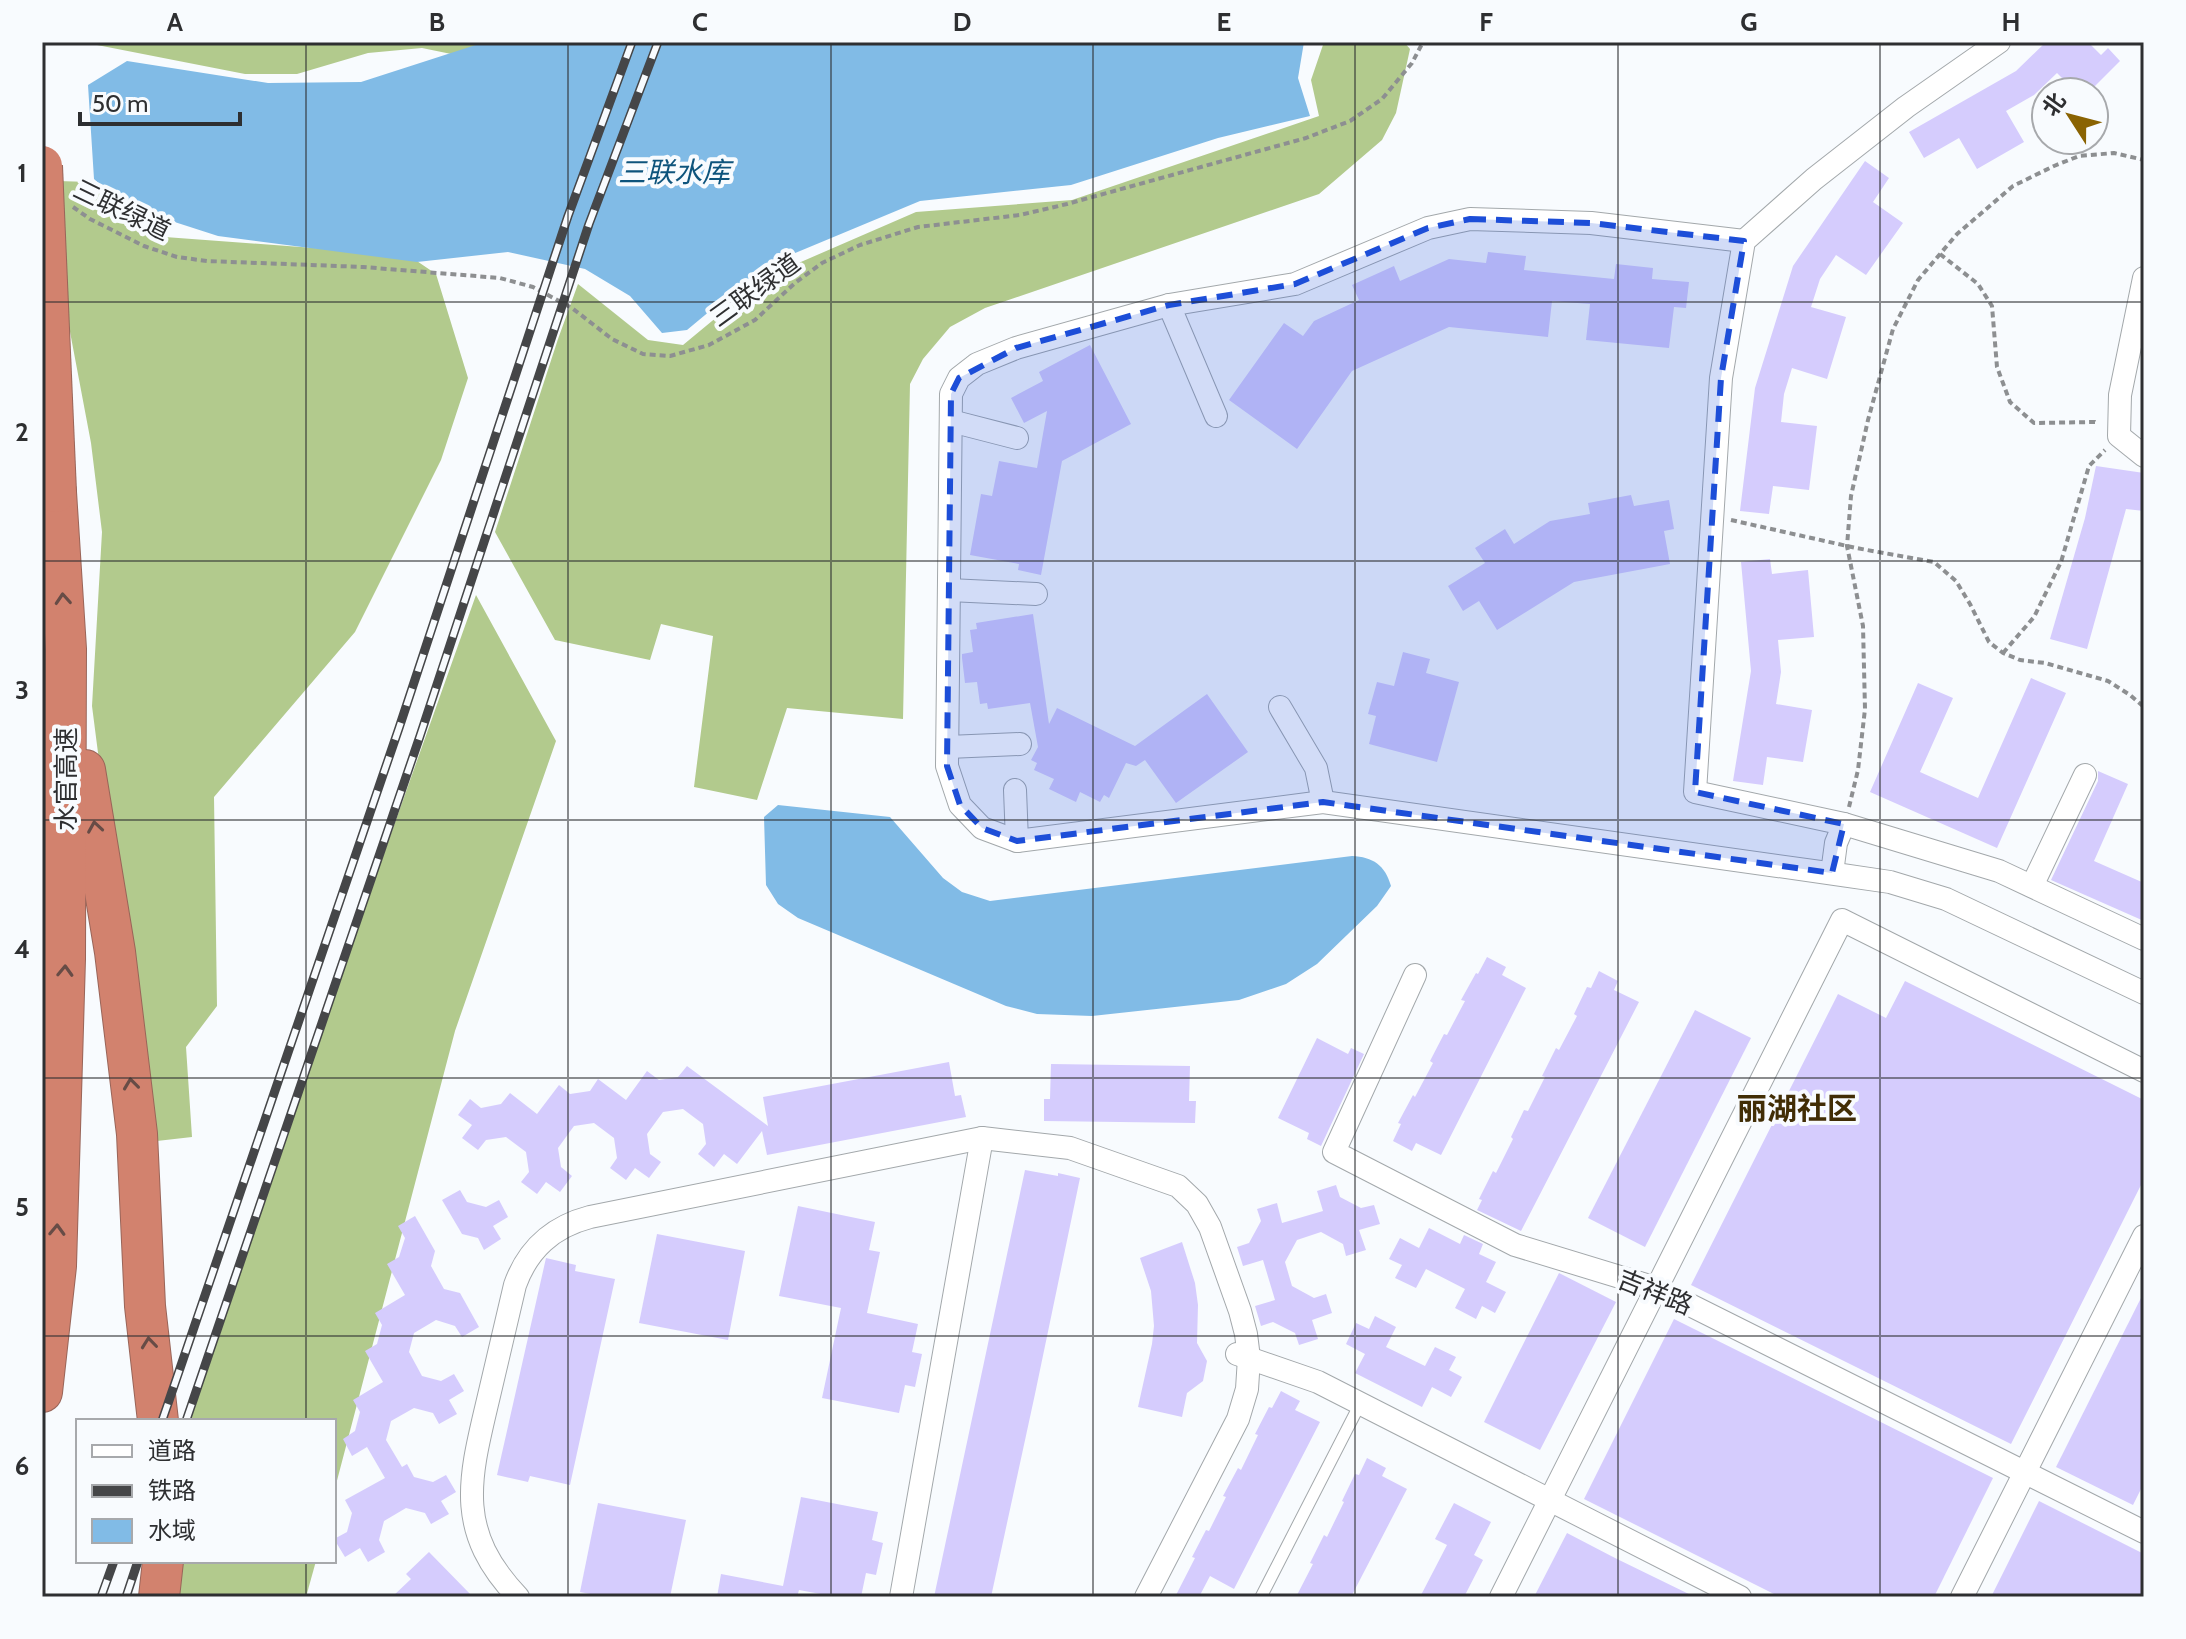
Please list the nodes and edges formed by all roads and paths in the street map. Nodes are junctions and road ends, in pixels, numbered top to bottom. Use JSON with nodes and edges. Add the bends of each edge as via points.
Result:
{"nodes":[{"id":1,"x":1423,"y":42,"type":"edge"},
{"id":2,"x":1999,"y":42,"type":"edge"},
{"id":3,"x":2144,"y":160,"type":"edge"},
{"id":4,"x":42,"y":166,"type":"edge"},
{"id":5,"x":68,"y":203,"type":"dead end"},
{"id":6,"x":1744,"y":241,"type":"junction"},
{"id":7,"x":1940,"y":254,"type":"junction"},
{"id":8,"x":2144,"y":278,"type":"edge"},
{"id":9,"x":1169,"y":305,"type":"junction"},
{"id":10,"x":1216,"y":416,"type":"dead end"},
{"id":11,"x":951,"y":421,"type":"junction"},
{"id":12,"x":2119,"y":436,"type":"junction"},
{"id":13,"x":1017,"y":438,"type":"dead end"},
{"id":14,"x":2144,"y":456,"type":"edge"},
{"id":15,"x":1711,"y":515,"type":"junction"},
{"id":16,"x":1847,"y":546,"type":"junction"},
{"id":17,"x":949,"y":590,"type":"junction"},
{"id":18,"x":1036,"y":594,"type":"dead end"},
{"id":19,"x":66,"y":649,"type":"junction"},
{"id":20,"x":2003,"y":653,"type":"junction"},
{"id":21,"x":1280,"y":707,"type":"dead end"},
{"id":22,"x":2144,"y":707,"type":"edge"},
{"id":23,"x":1020,"y":744,"type":"dead end"},
{"id":24,"x":948,"y":747,"type":"junction"},
{"id":25,"x":2085,"y":775,"type":"dead end"},
{"id":26,"x":1015,"y":790,"type":"dead end"},
{"id":27,"x":1323,"y":802,"type":"junction"},
{"id":28,"x":1844,"y":824,"type":"junction"},
{"id":29,"x":1017,"y":841,"type":"junction"},
{"id":30,"x":1832,"y":873,"type":"junction"},
{"id":31,"x":2032,"y":886,"type":"junction"},
{"id":32,"x":2144,"y":939,"type":"edge"},
{"id":33,"x":1415,"y":975,"type":"dead end"},
{"id":34,"x":2144,"y":993,"type":"edge"},
{"id":35,"x":2144,"y":1071,"type":"edge"},
{"id":36,"x":982,"y":1138,"type":"junction"},
{"id":37,"x":2144,"y":1236,"type":"edge"},
{"id":38,"x":1656,"y":1288,"type":"junction"},
{"id":39,"x":1243,"y":1356,"type":"junction"},
{"id":40,"x":42,"y":1392,"type":"edge"},
{"id":41,"x":1360,"y":1404,"type":"junction"},
{"id":42,"x":158,"y":1419,"type":"edge"},
{"id":43,"x":2025,"y":1473,"type":"junction"},
{"id":44,"x":1549,"y":1500,"type":"junction"},
{"id":45,"x":2144,"y":1532,"type":"edge"},
{"id":46,"x":163,"y":1563,"type":"edge"},
{"id":47,"x":159,"y":1597,"type":"edge"},
{"id":48,"x":518,"y":1597,"type":"edge"},
{"id":49,"x":901,"y":1597,"type":"edge"},
{"id":50,"x":1146,"y":1597,"type":"edge"},
{"id":51,"x":1261,"y":1597,"type":"edge"},
{"id":52,"x":1501,"y":1597,"type":"edge"},
{"id":53,"x":1740,"y":1597,"type":"edge"},
{"id":54,"x":1962,"y":1597,"type":"edge"}],
"edges":[{"from":1,"to":5,"type":"path","name":"三联绿道","via":[[1382,99],[1350,121],[1067,204],[918,227],[860,245],[822,263],[755,320],[709,345],[670,356],[643,354],[533,287],[500,278],[177,257],[144,246]]},
{"from":2,"to":6,"type":"street","via":[[1906,107]]},
{"from":3,"to":7,"type":"path","via":[[2114,153],[2079,156],[2054,166],[2013,186]]},
{"from":19,"to":4,"type":"highway","name":"水官高速","one_way":true,"bridge":true},
{"from":6,"to":9,"type":"street","via":[[1591,223],[1470,219],[1428,228],[1295,284]]},
{"from":6,"to":15,"type":"street","via":[[1721,378]]},
{"from":7,"to":12,"type":"path","via":[[1978,284],[1992,306],[1997,367],[2010,402],[2034,423],[2095,422]]},
{"from":7,"to":16,"type":"path","via":[[1918,280],[1893,329],[1851,496]]},
{"from":8,"to":12,"type":"street","via":[[2120,395]]},
{"from":9,"to":10,"type":"street"},
{"from":9,"to":11,"type":"street","via":[[977,364],[959,378],[951,394]]},
{"from":11,"to":13,"type":"street"},
{"from":11,"to":17,"type":"street"},
{"from":12,"to":14,"type":"street"},
{"from":12,"to":20,"type":"path","via":[[2089,466],[2061,562],[2034,617]]},
{"from":15,"to":16,"type":"path"},
{"from":15,"to":28,"type":"street","via":[[1695,792]]},
{"from":16,"to":20,"type":"path","via":[[1934,562],[1956,581],[1989,642]]},
{"from":16,"to":28,"type":"path","via":[[1863,626],[1865,709],[1858,770]]},
{"from":17,"to":18,"type":"street"},
{"from":17,"to":24,"type":"street"},
{"from":40,"to":19,"type":"highway","name":"水官高速","one_way":true,"via":[[56,1266],[65,959]]},
{"from":42,"to":19,"type":"highway","one_way":true,"via":[[145,1306],[137,1134],[115,952]]},
{"from":20,"to":22,"type":"path","via":[[2108,681]]},
{"from":21,"to":27,"type":"street","via":[[1316,768]]},
{"from":23,"to":24,"type":"street"},
{"from":24,"to":29,"type":"street","via":[[947,766],[960,805],[982,828]]},
{"from":25,"to":31,"type":"street"},
{"from":26,"to":29,"type":"street"},
{"from":27,"to":29,"type":"street"},
{"from":27,"to":30,"type":"street"},
{"from":28,"to":30,"type":"street"},
{"from":28,"to":31,"type":"street"},
{"from":30,"to":34,"type":"street","via":[[1890,882],[1946,899]]},
{"from":31,"to":32,"type":"street"},
{"from":33,"to":38,"type":"street","name":"吉祥路","via":[[1334,1152],[1515,1245]]},
{"from":35,"to":38,"type":"street","via":[[1842,920]]},
{"from":36,"to":39,"type":"street","via":[[1070,1148],[1178,1186],[1210,1227],[1246,1334]]},
{"from":36,"to":48,"type":"street","via":[[590,1217],[561,1228],[537,1246],[515,1285],[472,1472],[479,1536],[495,1569]]},
{"from":36,"to":49,"type":"street"},
{"from":37,"to":43,"type":"street"},
{"from":38,"to":43,"type":"street","name":"吉祥路"},
{"from":38,"to":44,"type":"street"},
{"from":39,"to":41,"type":"street","via":[[1318,1382]]},
{"from":39,"to":50,"type":"street","via":[[1247,1389],[1238,1419]]},
{"from":41,"to":44,"type":"street"},
{"from":41,"to":51,"type":"lane"},
{"from":43,"to":45,"type":"street","name":"吉祥路"},
{"from":43,"to":54,"type":"street"},
{"from":44,"to":52,"type":"street"},
{"from":44,"to":53,"type":"street"},
{"from":46,"to":47,"type":"highway"}]}
